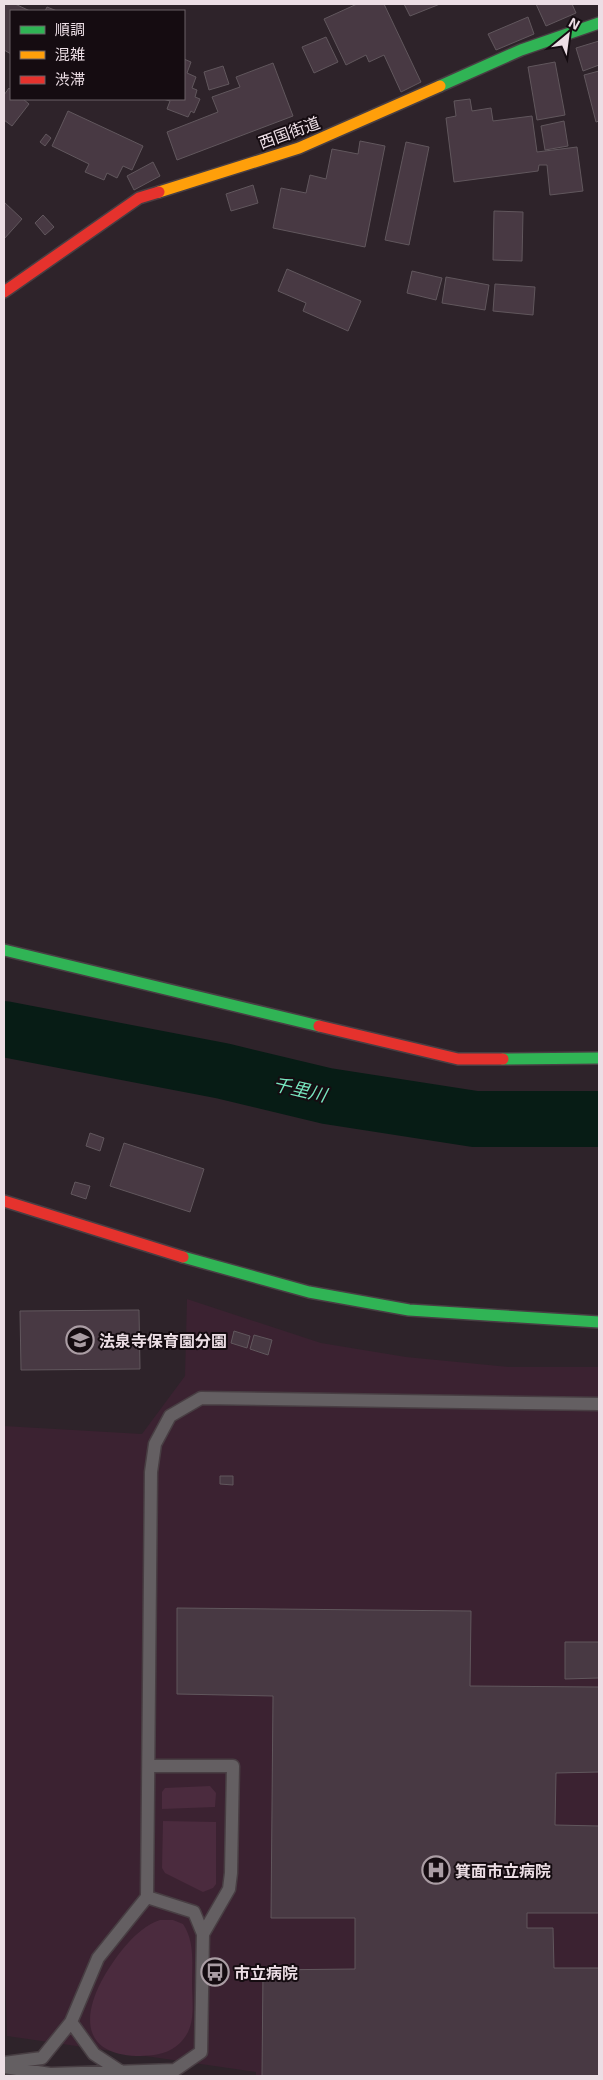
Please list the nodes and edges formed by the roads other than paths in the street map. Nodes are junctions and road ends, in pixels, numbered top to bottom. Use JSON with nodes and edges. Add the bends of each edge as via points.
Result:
{"nodes":[{"id":1,"x":599,"y":23,"type":"edge"},
{"id":2,"x":4,"y":292,"type":"edge"},
{"id":3,"x":4,"y":950,"type":"edge"},
{"id":4,"x":599,"y":1058,"type":"edge"},
{"id":5,"x":4,"y":1200,"type":"edge"},
{"id":6,"x":599,"y":1322,"type":"edge"},
{"id":7,"x":599,"y":1404,"type":"edge"},
{"id":8,"x":149,"y":1766,"type":"junction"},
{"id":9,"x":147,"y":1897,"type":"junction"},
{"id":10,"x":203,"y":1934,"type":"junction"},
{"id":11,"x":72,"y":2022,"type":"junction"},
{"id":12,"x":4,"y":2063,"type":"edge"},
{"id":13,"x":4,"y":2067,"type":"edge"},
{"id":14,"x":123,"y":2073,"type":"junction"},
{"id":15,"x":50,"y":2075,"type":"edge"},
{"id":16,"x":102,"y":2075,"type":"edge"}],
"edges":[{"from":1,"to":2,"type":"street","name":"西国街道","via":[[521,50],[299,148],[139,198]]},
{"from":3,"to":4,"type":"street","via":[[458,1059]]},
{"from":5,"to":6,"type":"street","via":[[212,1266],[309,1292],[410,1310]]},
{"from":7,"to":8,"type":"lane","via":[[201,1398],[170,1416],[155,1444],[151,1472]]},
{"from":8,"to":9,"type":"lane"},
{"from":8,"to":10,"type":"lane","via":[[233,1766],[229,1889]]},
{"from":9,"to":10,"type":"lane","via":[[194,1912]]},
{"from":9,"to":11,"type":"lane","via":[[98,1958]]},
{"from":10,"to":14,"type":"lane","via":[[201,2052],[175,2070]]},
{"from":11,"to":12,"type":"lane","via":[[42,2058]]},
{"from":11,"to":14,"type":"lane","via":[[94,2054]]},
{"from":13,"to":15,"type":"lane"},
{"from":14,"to":16,"type":"lane"},
{"from":15,"to":16,"type":"lane"}]}
